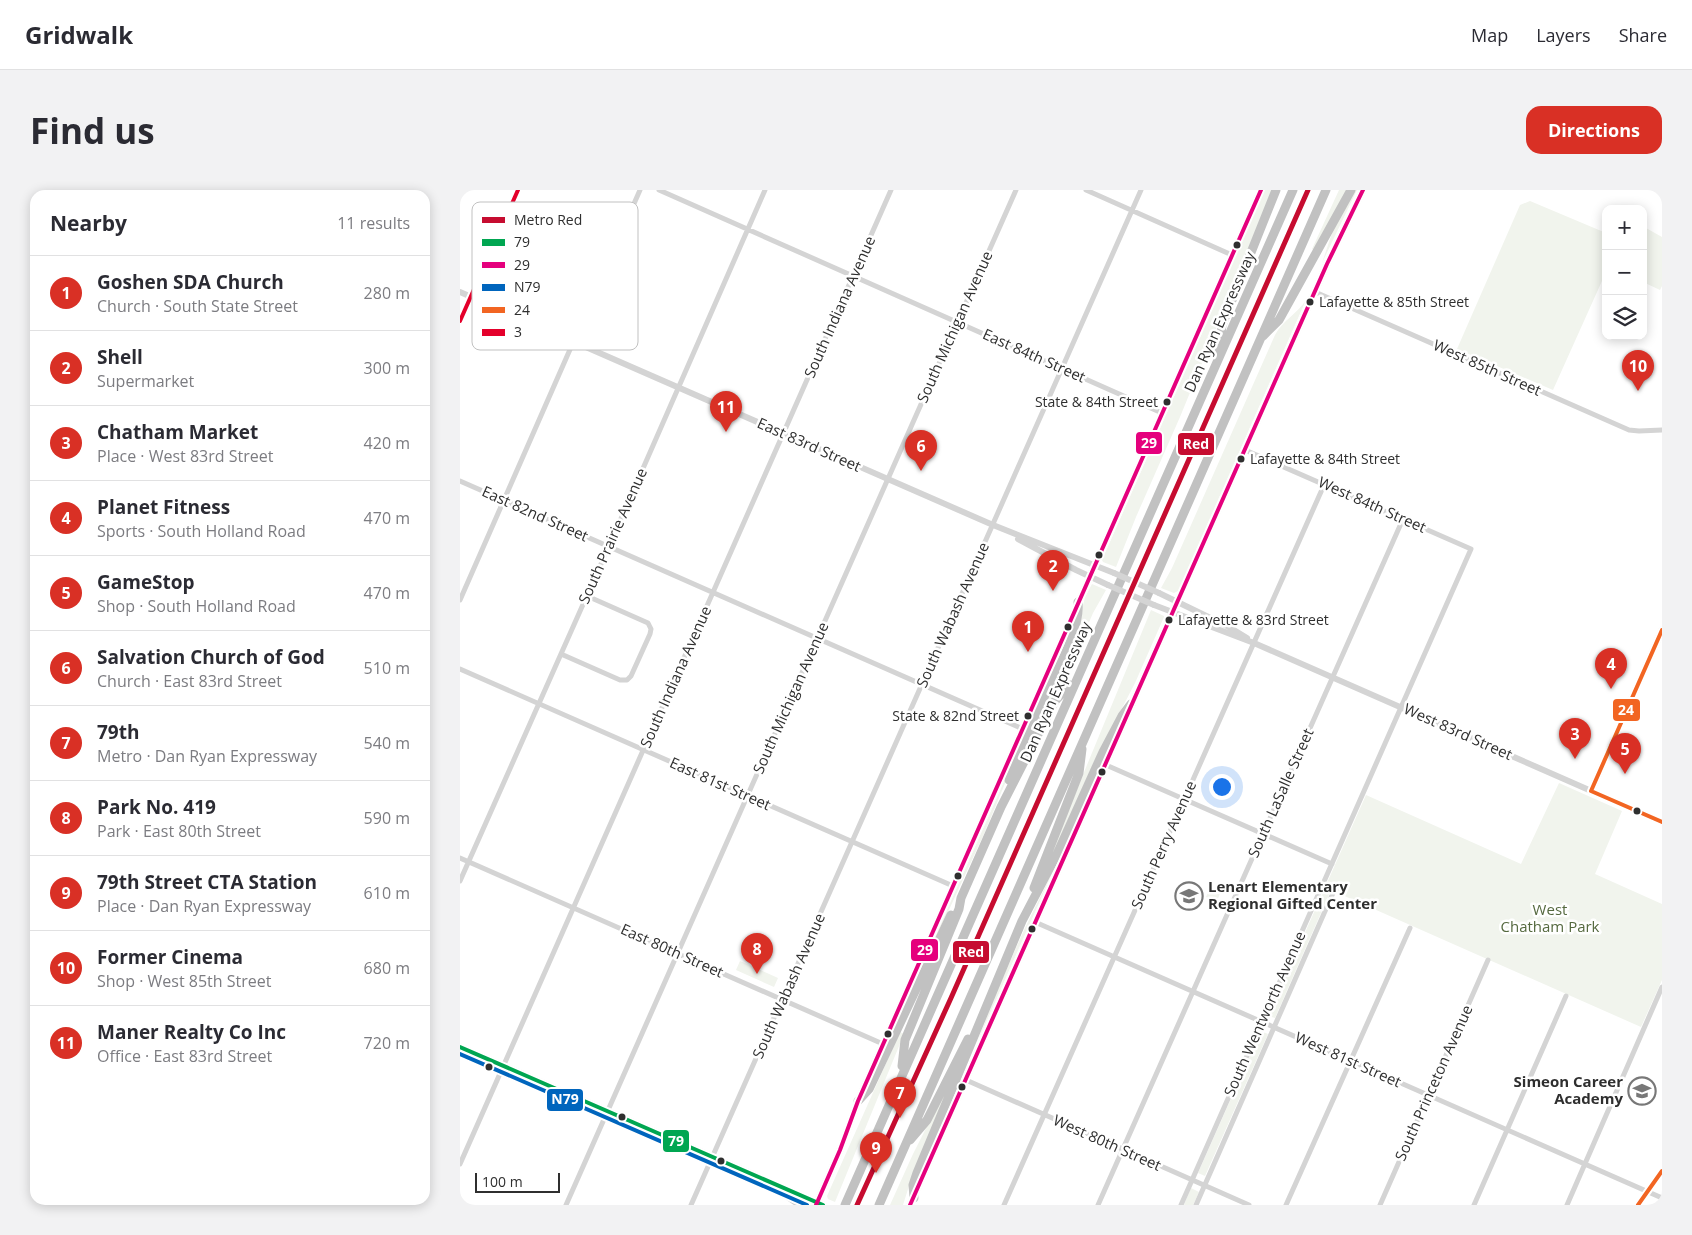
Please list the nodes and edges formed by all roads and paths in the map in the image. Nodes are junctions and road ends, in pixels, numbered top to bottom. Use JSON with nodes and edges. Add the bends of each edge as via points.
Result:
{"nodes":[{"id":1,"x":518,"y":190,"type":"edge"},
{"id":2,"x":640,"y":190,"type":"edge"},
{"id":3,"x":659,"y":190,"type":"edge"},
{"id":4,"x":765,"y":190,"type":"edge"},
{"id":5,"x":891,"y":190,"type":"edge"},
{"id":6,"x":1016,"y":190,"type":"edge"},
{"id":7,"x":1086,"y":190,"type":"edge"},
{"id":8,"x":1141,"y":190,"type":"edge"},
{"id":9,"x":1261,"y":190,"type":"edge"},
{"id":10,"x":1276,"y":190,"type":"edge"},
{"id":11,"x":1293,"y":190,"type":"edge"},
{"id":12,"x":1326,"y":190,"type":"edge"},
{"id":13,"x":1351,"y":190,"type":"edge"},
{"id":14,"x":1363,"y":190,"type":"edge"},
{"id":15,"x":513,"y":202,"type":"edge"},
{"id":16,"x":635,"y":202,"type":"edge"},
{"id":17,"x":1132,"y":210,"type":"junction"},
{"id":18,"x":748,"y":230,"type":"junction"},
{"id":19,"x":1232,"y":255,"type":"junction"},
{"id":20,"x":853,"y":276,"type":"junction"},
{"id":21,"x":460,"y":292,"type":"edge"},
{"id":22,"x":1315,"y":292,"type":"junction"},
{"id":23,"x":471,"y":297,"type":"joint"},
{"id":24,"x":460,"y":321,"type":"edge"},
{"id":25,"x":957,"y":322,"type":"junction"},
{"id":26,"x":1259,"y":340,"type":"junction"},
{"id":27,"x":570,"y":350,"type":"edge"},
{"id":28,"x":591,"y":350,"type":"edge"},
{"id":29,"x":1218,"y":360,"type":"junction"},
{"id":30,"x":1062,"y":369,"type":"junction"},
{"id":31,"x":678,"y":388,"type":"junction"},
{"id":32,"x":1162,"y":413,"type":"junction"},
{"id":33,"x":1662,"y":430,"type":"edge"},
{"id":34,"x":784,"y":434,"type":"junction"},
{"id":35,"x":1245,"y":450,"type":"junction"},
{"id":36,"x":888,"y":479,"type":"junction"},
{"id":37,"x":460,"y":481,"type":"edge"},
{"id":38,"x":1324,"y":485,"type":"junction"},
{"id":39,"x":504,"y":500,"type":"junction"},
{"id":40,"x":1402,"y":519,"type":"junction"},
{"id":41,"x":993,"y":525,"type":"junction"},
{"id":42,"x":609,"y":546,"type":"junction"},
{"id":43,"x":1471,"y":549,"type":"joint"},
{"id":44,"x":1095,"y":565,"type":"junction"},
{"id":45,"x":1090,"y":576,"type":"junction"},
{"id":46,"x":714,"y":593,"type":"junction"},
{"id":47,"x":587,"y":596,"type":"junction"},
{"id":48,"x":460,"y":600,"type":"edge"},
{"id":49,"x":1078,"y":602,"type":"junction"},
{"id":50,"x":1178,"y":602,"type":"junction"},
{"id":51,"x":1173,"y":613,"type":"junction"},
{"id":52,"x":1662,"y":630,"type":"edge"},
{"id":53,"x":817,"y":638,"type":"junction"},
{"id":54,"x":1254,"y":643,"type":"junction"},
{"id":55,"x":561,"y":654,"type":"junction"},
{"id":56,"x":460,"y":669,"type":"edge"},
{"id":57,"x":1333,"y":677,"type":"junction"},
{"id":58,"x":1076,"y":679,"type":"junction"},
{"id":59,"x":922,"y":684,"type":"junction"},
{"id":60,"x":539,"y":704,"type":"junction"},
{"id":61,"x":1132,"y":704,"type":"junction"},
{"id":62,"x":1401,"y":707,"type":"junction"},
{"id":63,"x":1022,"y":729,"type":"junction"},
{"id":64,"x":1084,"y":739,"type":"junction"},
{"id":65,"x":644,"y":750,"type":"junction"},
{"id":66,"x":1106,"y":765,"type":"junction"},
{"id":67,"x":1591,"y":791,"type":"junction"},
{"id":68,"x":748,"y":796,"type":"junction"},
{"id":69,"x":1185,"y":799,"type":"junction"},
{"id":70,"x":1001,"y":807,"type":"junction"},
{"id":71,"x":1662,"y":822,"type":"edge"},
{"id":72,"x":1263,"y":834,"type":"junction"},
{"id":73,"x":852,"y":842,"type":"junction"},
{"id":74,"x":460,"y":858,"type":"edge"},
{"id":75,"x":469,"y":862,"type":"junction"},
{"id":76,"x":1332,"y":864,"type":"junction"},
{"id":77,"x":460,"y":881,"type":"edge"},
{"id":78,"x":953,"y":886,"type":"junction"},
{"id":79,"x":1333,"y":893,"type":"dead end"},
{"id":80,"x":961,"y":898,"type":"junction"},
{"id":81,"x":574,"y":908,"type":"junction"},
{"id":82,"x":1022,"y":921,"type":"junction"},
{"id":83,"x":1035,"y":922,"type":"junction"},
{"id":84,"x":1410,"y":928,"type":"dead end"},
{"id":85,"x":678,"y":954,"type":"junction"},
{"id":86,"x":1114,"y":957,"type":"junction"},
{"id":87,"x":1488,"y":960,"type":"dead end"},
{"id":88,"x":1662,"y":987,"type":"edge"},
{"id":89,"x":1193,"y":992,"type":"junction"},
{"id":90,"x":1566,"y":996,"type":"dead end"},
{"id":91,"x":783,"y":1000,"type":"junction"},
{"id":92,"x":984,"y":1008,"type":"junction"},
{"id":93,"x":1262,"y":1022,"type":"junction"},
{"id":94,"x":1274,"y":1027,"type":"junction"},
{"id":95,"x":883,"y":1044,"type":"junction"},
{"id":96,"x":460,"y":1046,"type":"edge"},
{"id":97,"x":1350,"y":1060,"type":"junction"},
{"id":98,"x":504,"y":1066,"type":"junction"},
{"id":99,"x":901,"y":1076,"type":"junction"},
{"id":100,"x":966,"y":1080,"type":"junction"},
{"id":101,"x":1429,"y":1095,"type":"junction"},
{"id":102,"x":858,"y":1101,"type":"junction"},
{"id":103,"x":608,"y":1112,"type":"junction"},
{"id":104,"x":1044,"y":1115,"type":"junction"},
{"id":105,"x":1507,"y":1130,"type":"junction"},
{"id":106,"x":904,"y":1147,"type":"junction"},
{"id":107,"x":1123,"y":1149,"type":"junction"},
{"id":108,"x":712,"y":1158,"type":"junction"},
{"id":109,"x":460,"y":1164,"type":"edge"},
{"id":110,"x":1585,"y":1164,"type":"junction"},
{"id":111,"x":1662,"y":1171,"type":"edge"},
{"id":112,"x":1192,"y":1180,"type":"junction"},
{"id":113,"x":766,"y":1181,"type":"junction"},
{"id":114,"x":1204,"y":1185,"type":"junction"},
{"id":115,"x":1647,"y":1191,"type":"junction"},
{"id":116,"x":1662,"y":1198,"type":"edge"},
{"id":117,"x":912,"y":1201,"type":"edge"},
{"id":118,"x":818,"y":1204,"type":"edge"},
{"id":119,"x":566,"y":1205,"type":"edge"},
{"id":120,"x":691,"y":1205,"type":"edge"},
{"id":121,"x":800,"y":1205,"type":"edge"},
{"id":122,"x":844,"y":1205,"type":"edge"},
{"id":123,"x":879,"y":1205,"type":"edge"},
{"id":124,"x":1004,"y":1205,"type":"edge"},
{"id":125,"x":1098,"y":1205,"type":"edge"},
{"id":126,"x":1181,"y":1205,"type":"edge"},
{"id":127,"x":1196,"y":1205,"type":"edge"},
{"id":128,"x":1250,"y":1205,"type":"edge"},
{"id":129,"x":1286,"y":1205,"type":"edge"},
{"id":130,"x":1380,"y":1205,"type":"edge"},
{"id":131,"x":1474,"y":1205,"type":"edge"},
{"id":132,"x":1567,"y":1205,"type":"edge"},
{"id":133,"x":1638,"y":1205,"type":"edge"}],
"edges":[{"from":1,"to":15,"type":"street"},
{"from":2,"to":16,"type":"street"},
{"from":3,"to":18,"type":"street","name":"East 84th Street"},
{"from":4,"to":18,"type":"street","name":"South Prairie Avenue"},
{"from":5,"to":20,"type":"street","name":"South Indiana Avenue"},
{"from":6,"to":25,"type":"street","name":"South Michigan Avenue"},
{"from":7,"to":17,"type":"street"},
{"from":8,"to":17,"type":"street","name":"South Wabash Avenue"},
{"from":9,"to":19,"type":"main road"},
{"from":10,"to":29,"type":"highway","via":[[1222,325]]},
{"from":11,"to":29,"type":"highway","name":"Dan Ryan Expressway"},
{"from":12,"to":26,"type":"highway"},
{"from":13,"to":26,"type":"highway","via":[[1279,320]]},
{"from":14,"to":22,"type":"main road"},
{"from":17,"to":19,"type":"street"},
{"from":17,"to":30,"type":"street","name":"South Wabash Avenue"},
{"from":18,"to":20,"type":"street","name":"East 84th Street"},
{"from":18,"to":31,"type":"street","name":"South Prairie Avenue"},
{"from":19,"to":32,"type":"main road"},
{"from":20,"to":25,"type":"street","name":"East 84th Street"},
{"from":20,"to":34,"type":"street","name":"South Indiana Avenue"},
{"from":21,"to":23,"type":"street","name":"East 83rd Street"},
{"from":22,"to":33,"type":"street","name":"West 85th Street","via":[[1629,430]]},
{"from":22,"to":35,"type":"main road"},
{"from":23,"to":24,"type":"street"},
{"from":25,"to":30,"type":"street","name":"East 84th Street"},
{"from":25,"to":36,"type":"street","name":"South Michigan Avenue"},
{"from":26,"to":64,"type":"highway"},
{"from":27,"to":39,"type":"street"},
{"from":28,"to":31,"type":"street","name":"East 83rd Street"},
{"from":29,"to":58,"type":"highway","name":"Dan Ryan Expressway"},
{"from":30,"to":32,"type":"street","name":"East 84th Street"},
{"from":30,"to":41,"type":"street","name":"South Wabash Avenue"},
{"from":31,"to":34,"type":"street","name":"East 83rd Street"},
{"from":31,"to":42,"type":"street","name":"South Prairie Avenue"},
{"from":32,"to":44,"type":"main road"},
{"from":34,"to":36,"type":"street","name":"East 83rd Street"},
{"from":34,"to":46,"type":"street","name":"South Indiana Avenue"},
{"from":35,"to":38,"type":"street","name":"West 84th Street"},
{"from":35,"to":50,"type":"main road"},
{"from":36,"to":41,"type":"street","name":"East 83rd Street"},
{"from":36,"to":53,"type":"street","name":"South Michigan Avenue"},
{"from":37,"to":39,"type":"street","name":"East 82nd Street"},
{"from":38,"to":40,"type":"street","name":"West 84th Street"},
{"from":38,"to":54,"type":"street","name":"South Perry Avenue"},
{"from":39,"to":42,"type":"street","name":"East 82nd Street"},
{"from":39,"to":48,"type":"street"},
{"from":40,"to":43,"type":"street","name":"West 84th Street"},
{"from":40,"to":57,"type":"street","name":"South LaSalle Street"},
{"from":41,"to":44,"type":"street","name":"East 83rd Street"},
{"from":41,"to":45,"type":"street","name":"East 83rd Street"},
{"from":41,"to":59,"type":"street","name":"South Wabash Avenue"},
{"from":42,"to":46,"type":"street","name":"East 82nd Street"},
{"from":42,"to":47,"type":"street","name":"South Prairie Avenue"},
{"from":43,"to":62,"type":"street","name":"South Wentworth Avenue"},
{"from":44,"to":45,"type":"main road"},
{"from":44,"to":50,"type":"street","name":"West 83rd Street","bridge":true},
{"from":45,"to":49,"type":"main road"},
{"from":45,"to":51,"type":"street","name":"West 83rd Street","bridge":true},
{"from":46,"to":53,"type":"street","name":"East 82nd Street"},
{"from":46,"to":65,"type":"street","name":"South Indiana Avenue"},
{"from":47,"to":55,"type":"street","name":"South Prairie Avenue"},
{"from":47,"to":55,"type":"street","via":[[649,625],[650,634],[632,676],[620,680]]},
{"from":49,"to":63,"type":"main road"},
{"from":49,"to":70,"type":"highway","via":[[1079,612],[1071,638],[1022,747]]},
{"from":50,"to":51,"type":"main road"},
{"from":50,"to":54,"type":"street","name":"West 83rd Street"},
{"from":51,"to":54,"type":"street","name":"West 83rd Street"},
{"from":51,"to":61,"type":"main road"},
{"from":52,"to":67,"type":"main road"},
{"from":53,"to":59,"type":"street","name":"East 82nd Street"},
{"from":53,"to":68,"type":"street","name":"South Michigan Avenue"},
{"from":54,"to":57,"type":"street","name":"West 83rd Street"},
{"from":54,"to":69,"type":"street","name":"South Perry Avenue"},
{"from":55,"to":60,"type":"street","name":"South Prairie Avenue"},
{"from":56,"to":60,"type":"street","name":"East 81st Street"},
{"from":57,"to":62,"type":"street","name":"West 83rd Street"},
{"from":57,"to":72,"type":"street","name":"South LaSalle Street"},
{"from":58,"to":70,"type":"highway","via":[[1055,701]]},
{"from":58,"to":99,"type":"highway","name":"Dan Ryan Expressway"},
{"from":59,"to":63,"type":"street","name":"East 82nd Street"},
{"from":59,"to":73,"type":"street","name":"South Wabash Avenue"},
{"from":60,"to":65,"type":"street","name":"East 81st Street"},
{"from":60,"to":75,"type":"street","name":"South Prairie Avenue"},
{"from":61,"to":66,"type":"main road"},
{"from":61,"to":82,"type":"highway","via":[[1103,752],[1057,854]]},
{"from":62,"to":67,"type":"street","name":"West 83rd Street"},
{"from":62,"to":76,"type":"street","name":"South Wentworth Avenue"},
{"from":63,"to":78,"type":"main road"},
{"from":64,"to":82,"type":"highway","via":[[1080,773]]},
{"from":64,"to":106,"type":"highway"},
{"from":65,"to":68,"type":"street","name":"East 81st Street"},
{"from":65,"to":81,"type":"street","name":"South Indiana Avenue"},
{"from":66,"to":69,"type":"street"},
{"from":66,"to":83,"type":"main road"},
{"from":67,"to":71,"type":"street","name":"West 83rd Street"},
{"from":68,"to":73,"type":"street","name":"East 81st Street"},
{"from":68,"to":85,"type":"street","name":"South Michigan Avenue"},
{"from":69,"to":72,"type":"street"},
{"from":69,"to":86,"type":"street","name":"South Perry Avenue"},
{"from":70,"to":80,"type":"highway"},
{"from":72,"to":76,"type":"street"},
{"from":72,"to":89,"type":"street","name":"South LaSalle Street"},
{"from":73,"to":78,"type":"street","name":"East 81st Street"},
{"from":73,"to":91,"type":"street","name":"South Wabash Avenue"},
{"from":74,"to":75,"type":"street","name":"East 80th Street"},
{"from":75,"to":77,"type":"street","name":"South Prairie Avenue"},
{"from":75,"to":81,"type":"street","name":"East 80th Street"},
{"from":76,"to":93,"type":"street","name":"South Wentworth Avenue"},
{"from":78,"to":95,"type":"main road"},
{"from":79,"to":94,"type":"street","name":"South Wentworth Avenue"},
{"from":80,"to":99,"type":"highway","via":[[905,1040]]},
{"from":80,"to":102,"type":"highway","via":[[869,1089]]},
{"from":81,"to":85,"type":"street","name":"East 80th Street"},
{"from":81,"to":98,"type":"street","name":"South Indiana Avenue"},
{"from":82,"to":92,"type":"highway"},
{"from":83,"to":86,"type":"street","name":"West 81st Street"},
{"from":83,"to":100,"type":"main road"},
{"from":84,"to":97,"type":"street"},
{"from":85,"to":91,"type":"street","name":"East 80th Street"},
{"from":85,"to":103,"type":"street","name":"South Michigan Avenue"},
{"from":86,"to":89,"type":"street","name":"West 81st Street"},
{"from":86,"to":104,"type":"street","name":"South Perry Avenue"},
{"from":87,"to":101,"type":"street","name":"South Princeton Avenue"},
{"from":88,"to":110,"type":"street"},
{"from":89,"to":93,"type":"street","name":"West 81st Street"},
{"from":89,"to":107,"type":"street","name":"South LaSalle Street"},
{"from":90,"to":105,"type":"street"},
{"from":91,"to":95,"type":"street","name":"East 80th Street"},
{"from":91,"to":108,"type":"street","name":"South Wabash Avenue"},
{"from":92,"to":106,"type":"highway","via":[[927,1120]]},
{"from":92,"to":117,"type":"highway","via":[[917,1173]]},
{"from":93,"to":94,"type":"street","name":"West 81st Street"},
{"from":93,"to":112,"type":"street","name":"South Wentworth Avenue"},
{"from":94,"to":97,"type":"street","name":"West 81st Street"},
{"from":94,"to":114,"type":"street","name":"South Wentworth Avenue"},
{"from":95,"to":102,"type":"main road"},
{"from":96,"to":98,"type":"main road"},
{"from":97,"to":101,"type":"street","name":"West 81st Street"},
{"from":97,"to":129,"type":"street"},
{"from":98,"to":103,"type":"main road"},
{"from":98,"to":109,"type":"street","name":"South Indiana Avenue"},
{"from":99,"to":122,"type":"highway","name":"Dan Ryan Expressway"},
{"from":100,"to":104,"type":"street","name":"West 80th Street"},
{"from":100,"to":117,"type":"main road"},
{"from":101,"to":105,"type":"street","name":"West 81st Street"},
{"from":101,"to":130,"type":"street","name":"South Princeton Avenue"},
{"from":102,"to":118,"type":"main road"},
{"from":103,"to":108,"type":"main road"},
{"from":103,"to":119,"type":"street","name":"South Michigan Avenue"},
{"from":104,"to":107,"type":"street","name":"West 80th Street"},
{"from":104,"to":124,"type":"street","name":"South Perry Avenue"},
{"from":105,"to":110,"type":"street","name":"West 81st Street"},
{"from":105,"to":131,"type":"street"},
{"from":106,"to":123,"type":"highway"},
{"from":107,"to":112,"type":"street","name":"West 80th Street"},
{"from":107,"to":125,"type":"street","name":"South LaSalle Street"},
{"from":108,"to":113,"type":"main road"},
{"from":108,"to":120,"type":"street","name":"South Wabash Avenue"},
{"from":110,"to":115,"type":"street","name":"West 81st Street"},
{"from":110,"to":132,"type":"street"},
{"from":111,"to":115,"type":"street"},
{"from":112,"to":114,"type":"street","name":"West 80th Street"},
{"from":112,"to":126,"type":"street","name":"South Wentworth Avenue"},
{"from":113,"to":118,"type":"main road"},
{"from":113,"to":121,"type":"main road"},
{"from":114,"to":127,"type":"street","name":"South Wentworth Avenue"},
{"from":114,"to":128,"type":"street","name":"West 80th Street"},
{"from":115,"to":116,"type":"street","name":"West 81st Street"},
{"from":115,"to":133,"type":"street"}]}
